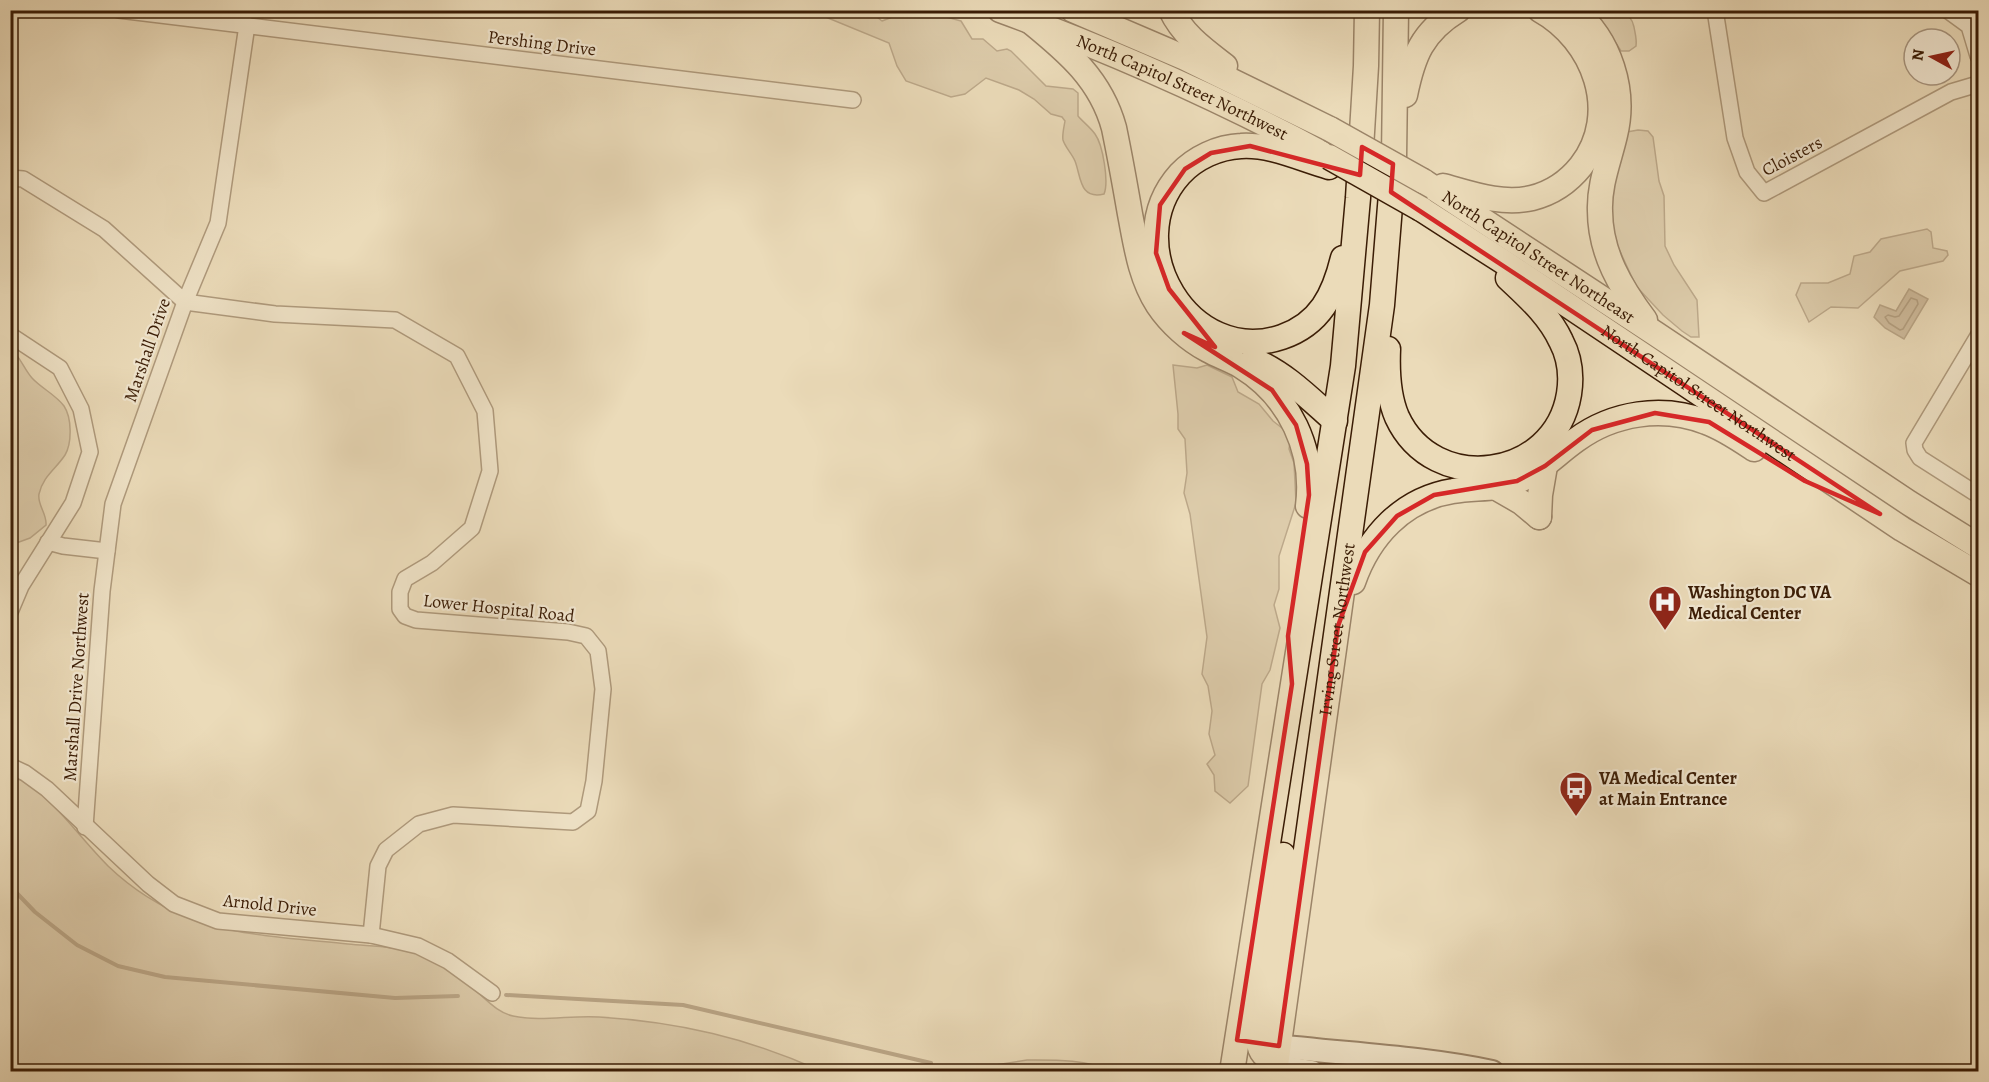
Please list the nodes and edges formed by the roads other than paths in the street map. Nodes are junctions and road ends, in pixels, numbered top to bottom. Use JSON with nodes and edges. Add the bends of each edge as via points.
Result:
{"nodes":[{"id":1,"x":119,"y":10,"type":"edge"},
{"id":2,"x":1000,"y":10,"type":"edge"},
{"id":3,"x":1073,"y":10,"type":"edge"},
{"id":4,"x":1171,"y":10,"type":"edge"},
{"id":5,"x":1358,"y":10,"type":"edge"},
{"id":6,"x":1367,"y":10,"type":"edge"},
{"id":7,"x":1396,"y":10,"type":"edge"},
{"id":8,"x":1458,"y":10,"type":"edge"},
{"id":9,"x":1540,"y":10,"type":"edge"},
{"id":10,"x":1574,"y":10,"type":"edge"},
{"id":11,"x":1715,"y":10,"type":"edge"},
{"id":12,"x":1947,"y":10,"type":"edge"},
{"id":13,"x":226,"y":16,"type":"edge"},
{"id":14,"x":1031,"y":22,"type":"junction"},
{"id":15,"x":247,"y":26,"type":"junction"},
{"id":16,"x":1978,"y":56,"type":"edge"},
{"id":17,"x":1366,"y":66,"type":"junction"},
{"id":18,"x":1978,"y":84,"type":"edge"},
{"id":19,"x":1260,"y":93,"type":"junction"},
{"id":20,"x":853,"y":100,"type":"dead end"},
{"id":21,"x":1394,"y":156,"type":"junction"},
{"id":22,"x":1329,"y":162,"type":"junction"},
{"id":23,"x":10,"y":178,"type":"edge"},
{"id":24,"x":1423,"y":181,"type":"junction"},
{"id":25,"x":1361,"y":187,"type":"junction"},
{"id":26,"x":1389,"y":230,"type":"junction"},
{"id":27,"x":1465,"y":237,"type":"junction"},
{"id":28,"x":185,"y":302,"type":"junction"},
{"id":29,"x":1184,"y":333,"type":"junction"},
{"id":30,"x":1656,"y":334,"type":"junction"},
{"id":31,"x":10,"y":335,"type":"edge"},
{"id":32,"x":1978,"y":336,"type":"edge"},
{"id":33,"x":1333,"y":431,"type":"junction"},
{"id":34,"x":1545,"y":466,"type":"junction"},
{"id":35,"x":1495,"y":487,"type":"junction"},
{"id":36,"x":1978,"y":495,"type":"edge"},
{"id":37,"x":1880,"y":514,"type":"junction"},
{"id":38,"x":48,"y":542,"type":"junction"},
{"id":39,"x":1978,"y":546,"type":"edge"},
{"id":40,"x":106,"y":551,"type":"junction"},
{"id":41,"x":1978,"y":574,"type":"edge"},
{"id":42,"x":10,"y":612,"type":"edge"},
{"id":43,"x":1338,"y":626,"type":"junction"},
{"id":44,"x":1293,"y":684,"type":"junction"},
{"id":45,"x":10,"y":765,"type":"edge"},
{"id":46,"x":86,"y":827,"type":"junction"},
{"id":47,"x":371,"y":935,"type":"junction"},
{"id":48,"x":492,"y":993,"type":"dead end"},
{"id":49,"x":1265,"y":1053,"type":"edge"},
{"id":50,"x":1232,"y":1071,"type":"edge"},
{"id":51,"x":1312,"y":1071,"type":"edge"},
{"id":52,"x":1492,"y":1071,"type":"edge"}],
"edges":[{"from":1,"to":13,"type":"street","name":"Pershing Drive"},
{"from":2,"to":14,"type":"main road","name":"North Capitol Street Northwest"},
{"from":3,"to":19,"type":"main road","name":"North Capitol Street Northeast"},
{"from":4,"to":19,"type":"main road","via":[[1190,38]]},
{"from":5,"to":17,"type":"main road"},
{"from":6,"to":17,"type":"main road"},
{"from":7,"to":21,"type":"main road"},
{"from":8,"to":21,"type":"main road","via":[[1439,23],[1419,48],[1410,73]]},
{"from":9,"to":24,"type":"main road","via":[[1577,40],[1597,78],[1600,122],[1586,159],[1559,186],[1522,200],[1493,199]]},
{"from":10,"to":30,"type":"main road","via":[[1604,47],[1617,90],[1616,134],[1601,190],[1604,242],[1620,283]]},
{"from":11,"to":18,"type":"street","name":"Cloisters","via":[[1735,138],[1747,172],[1764,193],[1951,92]]},
{"from":12,"to":16,"type":"street","via":[[1969,26]]},
{"from":13,"to":15,"type":"street","name":"Pershing Drive"},
{"from":14,"to":22,"type":"main road","name":"North Capitol Street Northwest","via":[[1170,79]]},
{"from":14,"to":29,"type":"main road","via":[[1081,66],[1102,96],[1114,128],[1143,273],[1163,312]]},
{"from":15,"to":20,"type":"street","name":"Pershing Drive"},
{"from":15,"to":28,"type":"street","name":"Marshall Drive","via":[[218,223]]},
{"from":17,"to":25,"type":"main road"},
{"from":19,"to":24,"type":"main road","name":"North Capitol Street Northeast","bridge":true},
{"from":21,"to":26,"type":"main road","name":"Irving Street Northwest"},
{"from":22,"to":25,"type":"main road","bridge":true},
{"from":22,"to":25,"type":"main road","via":[[1269,148],[1241,146],[1211,153],[1185,170],[1171,186],[1160,206],[1156,253],[1169,289],[1202,325],[1234,339],[1272,339],[1299,329],[1319,312],[1336,287]]},
{"from":23,"to":28,"type":"street","via":[[22,179],[104,229]]},
{"from":24,"to":30,"type":"main road","name":"North Capitol Street Northeast"},
{"from":25,"to":27,"type":"main road","name":"North Capitol Street Northwest","bridge":true,"via":[[1421,209]]},
{"from":25,"to":33,"type":"main road","name":"Irving Street Northwest"},
{"from":26,"to":27,"type":"main road","via":[[1395,268],[1389,381],[1397,417],[1416,444],[1435,458],[1459,467],[1484,469],[1523,458],[1550,435],[1566,406],[1570,372],[1564,347],[1552,324]]},
{"from":26,"to":43,"type":"main road","name":"Irving Street Northwest"},
{"from":27,"to":37,"type":"main road","name":"North Capitol Street Northwest"},
{"from":28,"to":40,"type":"street","name":"Marshall Drive","via":[[113,504]]},
{"from":28,"to":47,"type":"street","name":"Lower Hospital Road","via":[[275,314],[395,320],[457,356],[485,411],[490,471],[472,528],[432,563],[405,579],[400,609],[416,620],[568,632],[586,636],[598,651],[603,689],[588,811],[573,822],[453,814],[419,824],[386,850],[378,866]]},
{"from":29,"to":33,"type":"main road","via":[[1268,367],[1287,380]]},
{"from":29,"to":44,"type":"main road","via":[[1272,390],[1291,415],[1303,444],[1309,495],[1288,636]]},
{"from":30,"to":39,"type":"main road","name":"North Capitol Street Northeast"},
{"from":31,"to":38,"type":"street","via":[[60,368],[81,409],[90,452],[73,503]]},
{"from":32,"to":36,"type":"street","via":[[1914,443],[1920,458]]},
{"from":33,"to":44,"type":"main road","name":"Irving Street Northwest"},
{"from":33,"to":49,"type":"main road","via":[[1337,478]]},
{"from":34,"to":35,"type":"main road"},
{"from":34,"to":35,"type":"main road","via":[[1539,517]]},
{"from":34,"to":37,"type":"main road","via":[[1582,435],[1612,421],[1643,414],[1677,414],[1714,425],[1805,481]]},
{"from":35,"to":43,"type":"main road","via":[[1434,495],[1388,523],[1365,552]]},
{"from":37,"to":41,"type":"main road","name":"North Capitol Street Northwest"},
{"from":38,"to":40,"type":"street"},
{"from":38,"to":42,"type":"street"},
{"from":40,"to":46,"type":"street","name":"Marshall Drive Northwest"},
{"from":43,"to":49,"type":"main road","name":"Irving Street Northwest"},
{"from":44,"to":49,"type":"main road","name":"Irving Street Northwest","via":[[1283,753]]},
{"from":45,"to":46,"type":"street","name":"Arnold Drive","via":[[47,789]]},
{"from":46,"to":47,"type":"street","name":"Arnold Drive","via":[[174,904],[218,921]]},
{"from":47,"to":48,"type":"street","name":"Arnold Drive","via":[[418,946],[448,961]]},
{"from":49,"to":50,"type":"main road","name":"Irving Street Northwest"},
{"from":49,"to":51,"type":"street","via":[[1287,1068]]},
{"from":49,"to":52,"type":"street","via":[[1390,1056]]}]}
